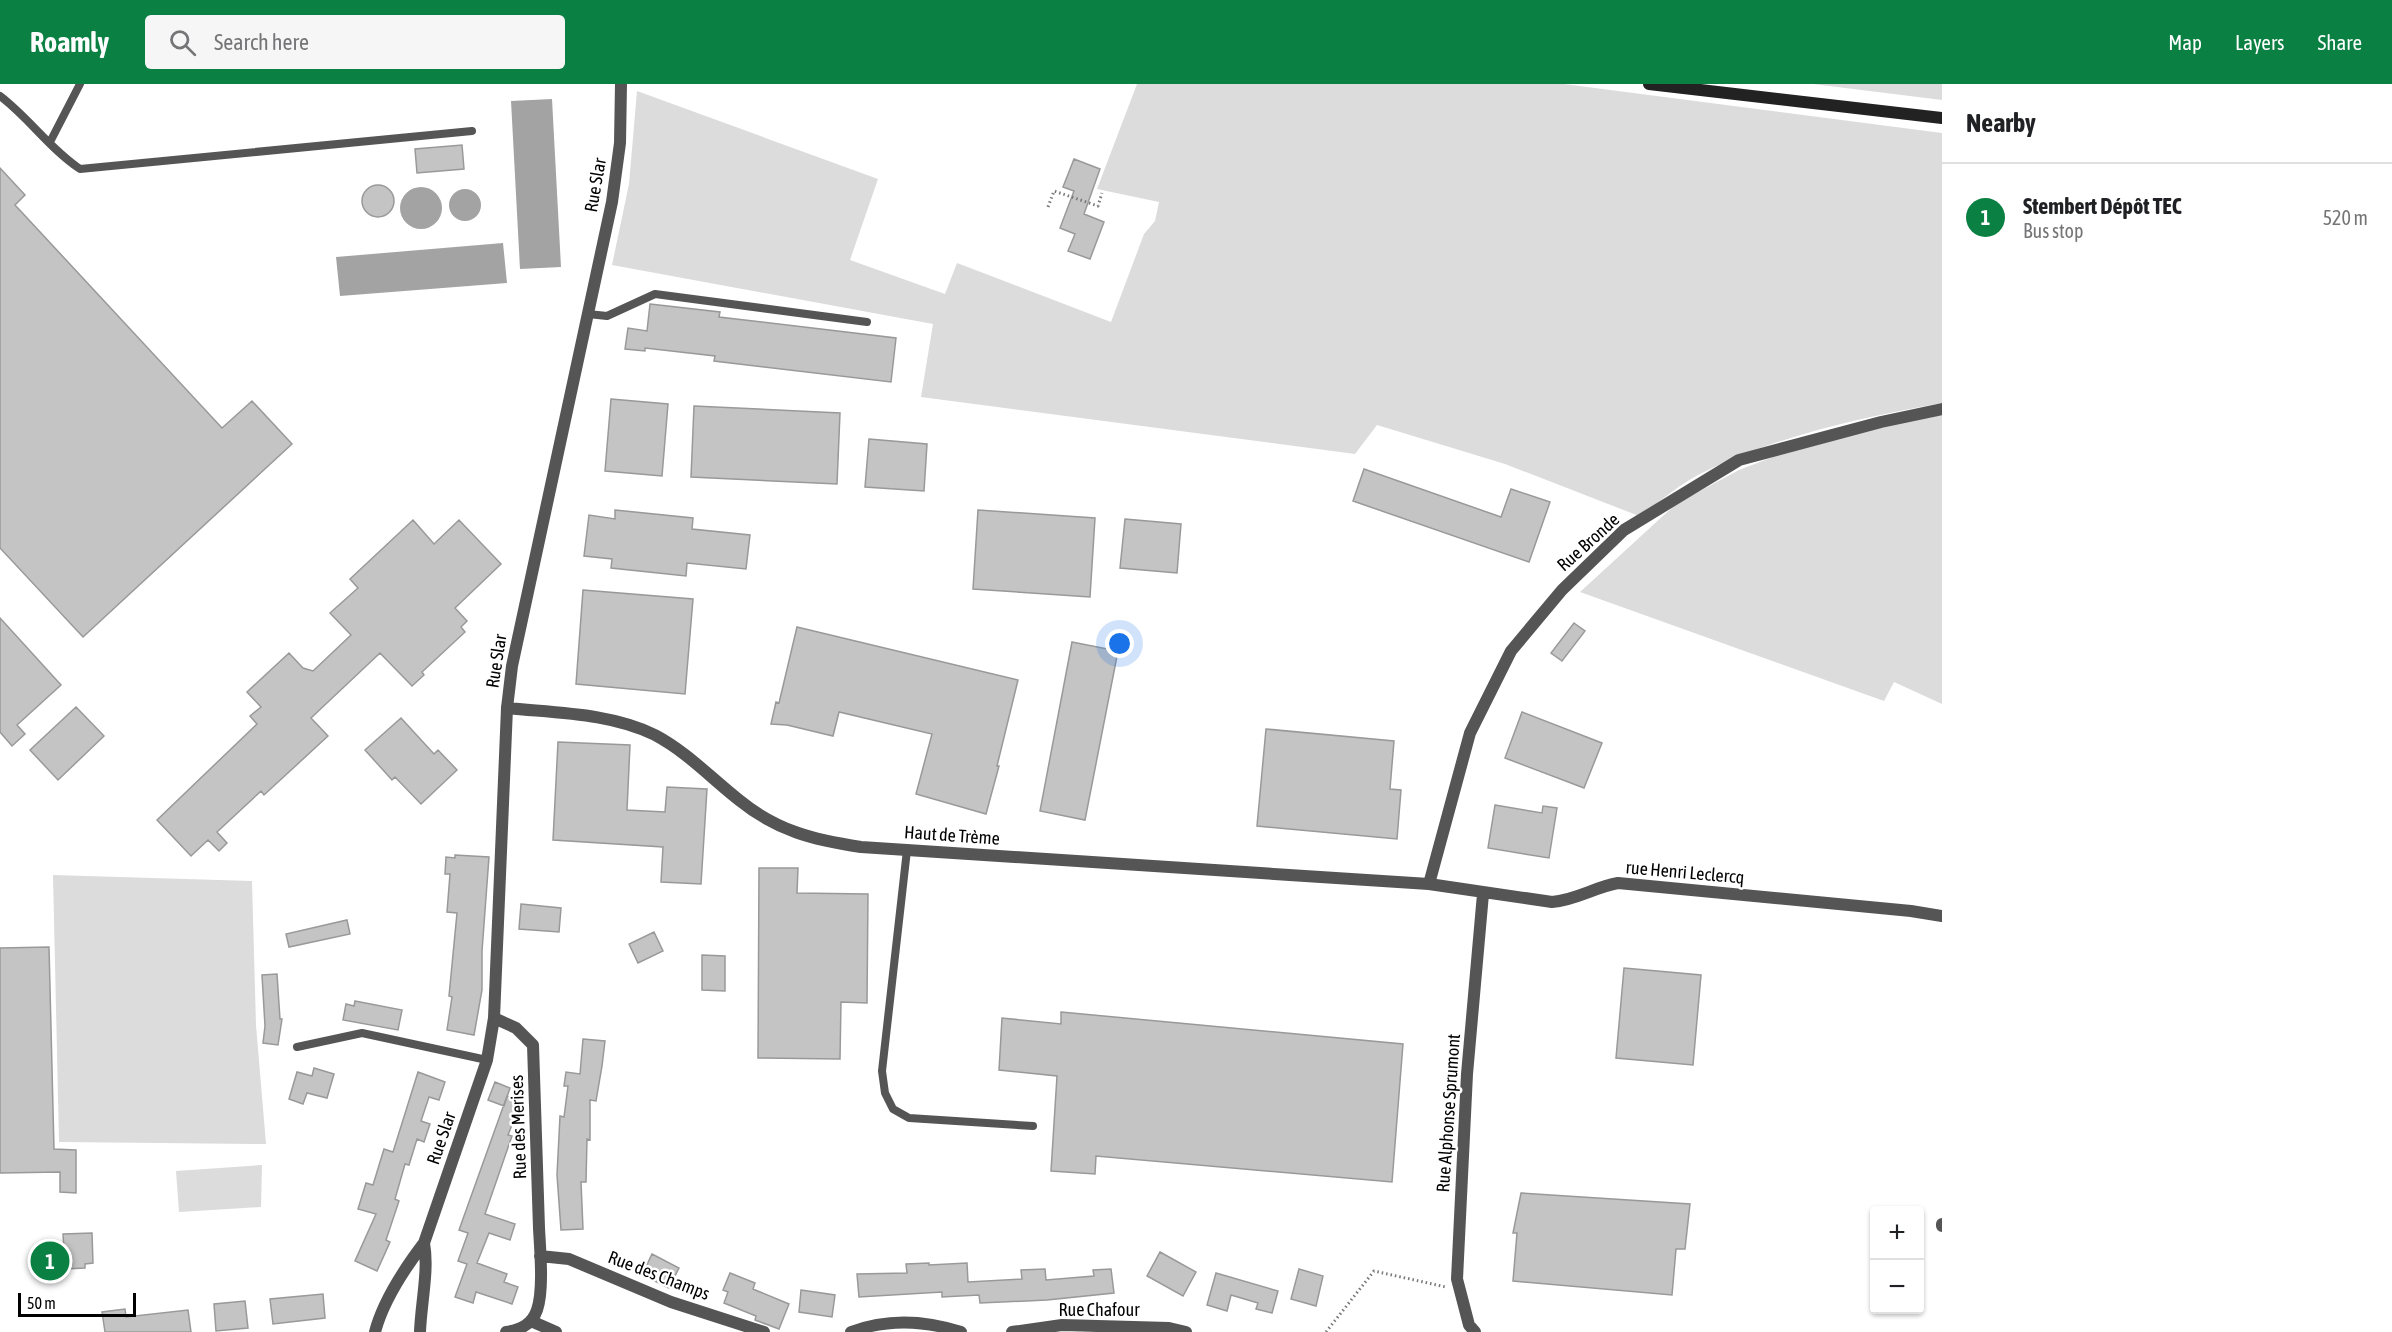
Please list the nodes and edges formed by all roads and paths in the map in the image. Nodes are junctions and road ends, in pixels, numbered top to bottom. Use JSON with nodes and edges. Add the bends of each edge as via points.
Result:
{"nodes":[{"id":1,"x":80,"y":84,"type":"edge"},
{"id":2,"x":621,"y":84,"type":"edge"},
{"id":3,"x":1648,"y":84,"type":"edge"},
{"id":4,"x":0,"y":96,"type":"edge"},
{"id":5,"x":1942,"y":118,"type":"edge"},
{"id":6,"x":472,"y":131,"type":"dead end"},
{"id":7,"x":50,"y":142,"type":"junction"},
{"id":8,"x":1102,"y":193,"type":"dead end"},
{"id":9,"x":1048,"y":207,"type":"dead end"},
{"id":10,"x":588,"y":314,"type":"junction"},
{"id":11,"x":867,"y":321,"type":"dead end"},
{"id":12,"x":1942,"y":409,"type":"edge"},
{"id":13,"x":507,"y":708,"type":"junction"},
{"id":14,"x":907,"y":850,"type":"junction"},
{"id":15,"x":1429,"y":884,"type":"junction"},
{"id":16,"x":1484,"y":894,"type":"junction"},
{"id":17,"x":1942,"y":916,"type":"edge"},
{"id":18,"x":494,"y":1018,"type":"junction"},
{"id":19,"x":297,"y":1047,"type":"dead end"},
{"id":20,"x":487,"y":1060,"type":"junction"},
{"id":21,"x":1034,"y":1126,"type":"dead end"},
{"id":22,"x":424,"y":1243,"type":"junction"},
{"id":23,"x":540,"y":1256,"type":"junction"},
{"id":24,"x":1460,"y":1291,"type":"junction"},
{"id":25,"x":531,"y":1321,"type":"junction"},
{"id":26,"x":375,"y":1332,"type":"edge"},
{"id":27,"x":420,"y":1332,"type":"edge"},
{"id":28,"x":506,"y":1332,"type":"edge"},
{"id":29,"x":556,"y":1332,"type":"edge"},
{"id":30,"x":764,"y":1332,"type":"edge"},
{"id":31,"x":851,"y":1332,"type":"edge"},
{"id":32,"x":961,"y":1332,"type":"edge"},
{"id":33,"x":1012,"y":1332,"type":"edge"},
{"id":34,"x":1186,"y":1332,"type":"edge"},
{"id":35,"x":1326,"y":1332,"type":"edge"},
{"id":36,"x":1475,"y":1332,"type":"edge"}],
"edges":[{"from":1,"to":7,"type":"lane"},
{"from":2,"to":10,"type":"street","name":"Rue Slar","via":[[620,143],[612,202]]},
{"from":3,"to":5,"type":"main road"},
{"from":4,"to":7,"type":"lane"},
{"from":6,"to":7,"type":"lane","via":[[80,169],[63,158]]},
{"from":8,"to":9,"type":"path","via":[[1098,206],[1054,191]]},
{"from":10,"to":11,"type":"lane","via":[[607,316],[655,294]]},
{"from":10,"to":13,"type":"street","name":"Rue Slar","via":[[514,655]]},
{"from":12,"to":15,"type":"street","name":"Rue Bronde","via":[[1739,459],[1624,530],[1562,591],[1511,651],[1470,733]]},
{"from":13,"to":14,"type":"street","name":"Haut de Trème","via":[[616,720],[656,735],[740,802],[779,826],[821,841]]},
{"from":13,"to":18,"type":"street","name":"Rue Slar"},
{"from":14,"to":15,"type":"street","name":"Haut de Trème"},
{"from":14,"to":21,"type":"lane","via":[[885,1034],[885,1093],[893,1109],[909,1118]]},
{"from":15,"to":16,"type":"street","name":"rue Henri Leclercq"},
{"from":16,"to":17,"type":"street","name":"rue Henri Leclercq","via":[[1552,902],[1618,884]]},
{"from":16,"to":24,"type":"street","name":"Rue Alphonse Sprumont","via":[[1467,1074],[1457,1279]]},
{"from":18,"to":20,"type":"street","name":"Rue Slar"},
{"from":18,"to":23,"type":"street","name":"Rue des Merises","via":[[516,1028],[533,1045]]},
{"from":19,"to":20,"type":"lane","via":[[362,1033]]},
{"from":20,"to":22,"type":"street","name":"Rue Slar"},
{"from":22,"to":26,"type":"street","name":"Rue Slar","via":[[379,1318]]},
{"from":22,"to":27,"type":"street","name":"Rue Slar","via":[[428,1260]]},
{"from":23,"to":25,"type":"street","via":[[539,1299]]},
{"from":23,"to":30,"type":"street","name":"Rue des Champs","via":[[569,1259],[671,1302]]},
{"from":24,"to":35,"type":"path","via":[[1374,1271]]},
{"from":24,"to":36,"type":"street","name":"Rue Alphonse Sprumont","via":[[1469,1325]]},
{"from":25,"to":28,"type":"street","via":[[520,1330]]},
{"from":25,"to":29,"type":"street"},
{"from":31,"to":32,"type":"street","via":[[893,1321]]},
{"from":33,"to":34,"type":"street","name":"Rue Chafour","via":[[1062,1325],[1169,1328]]}]}
